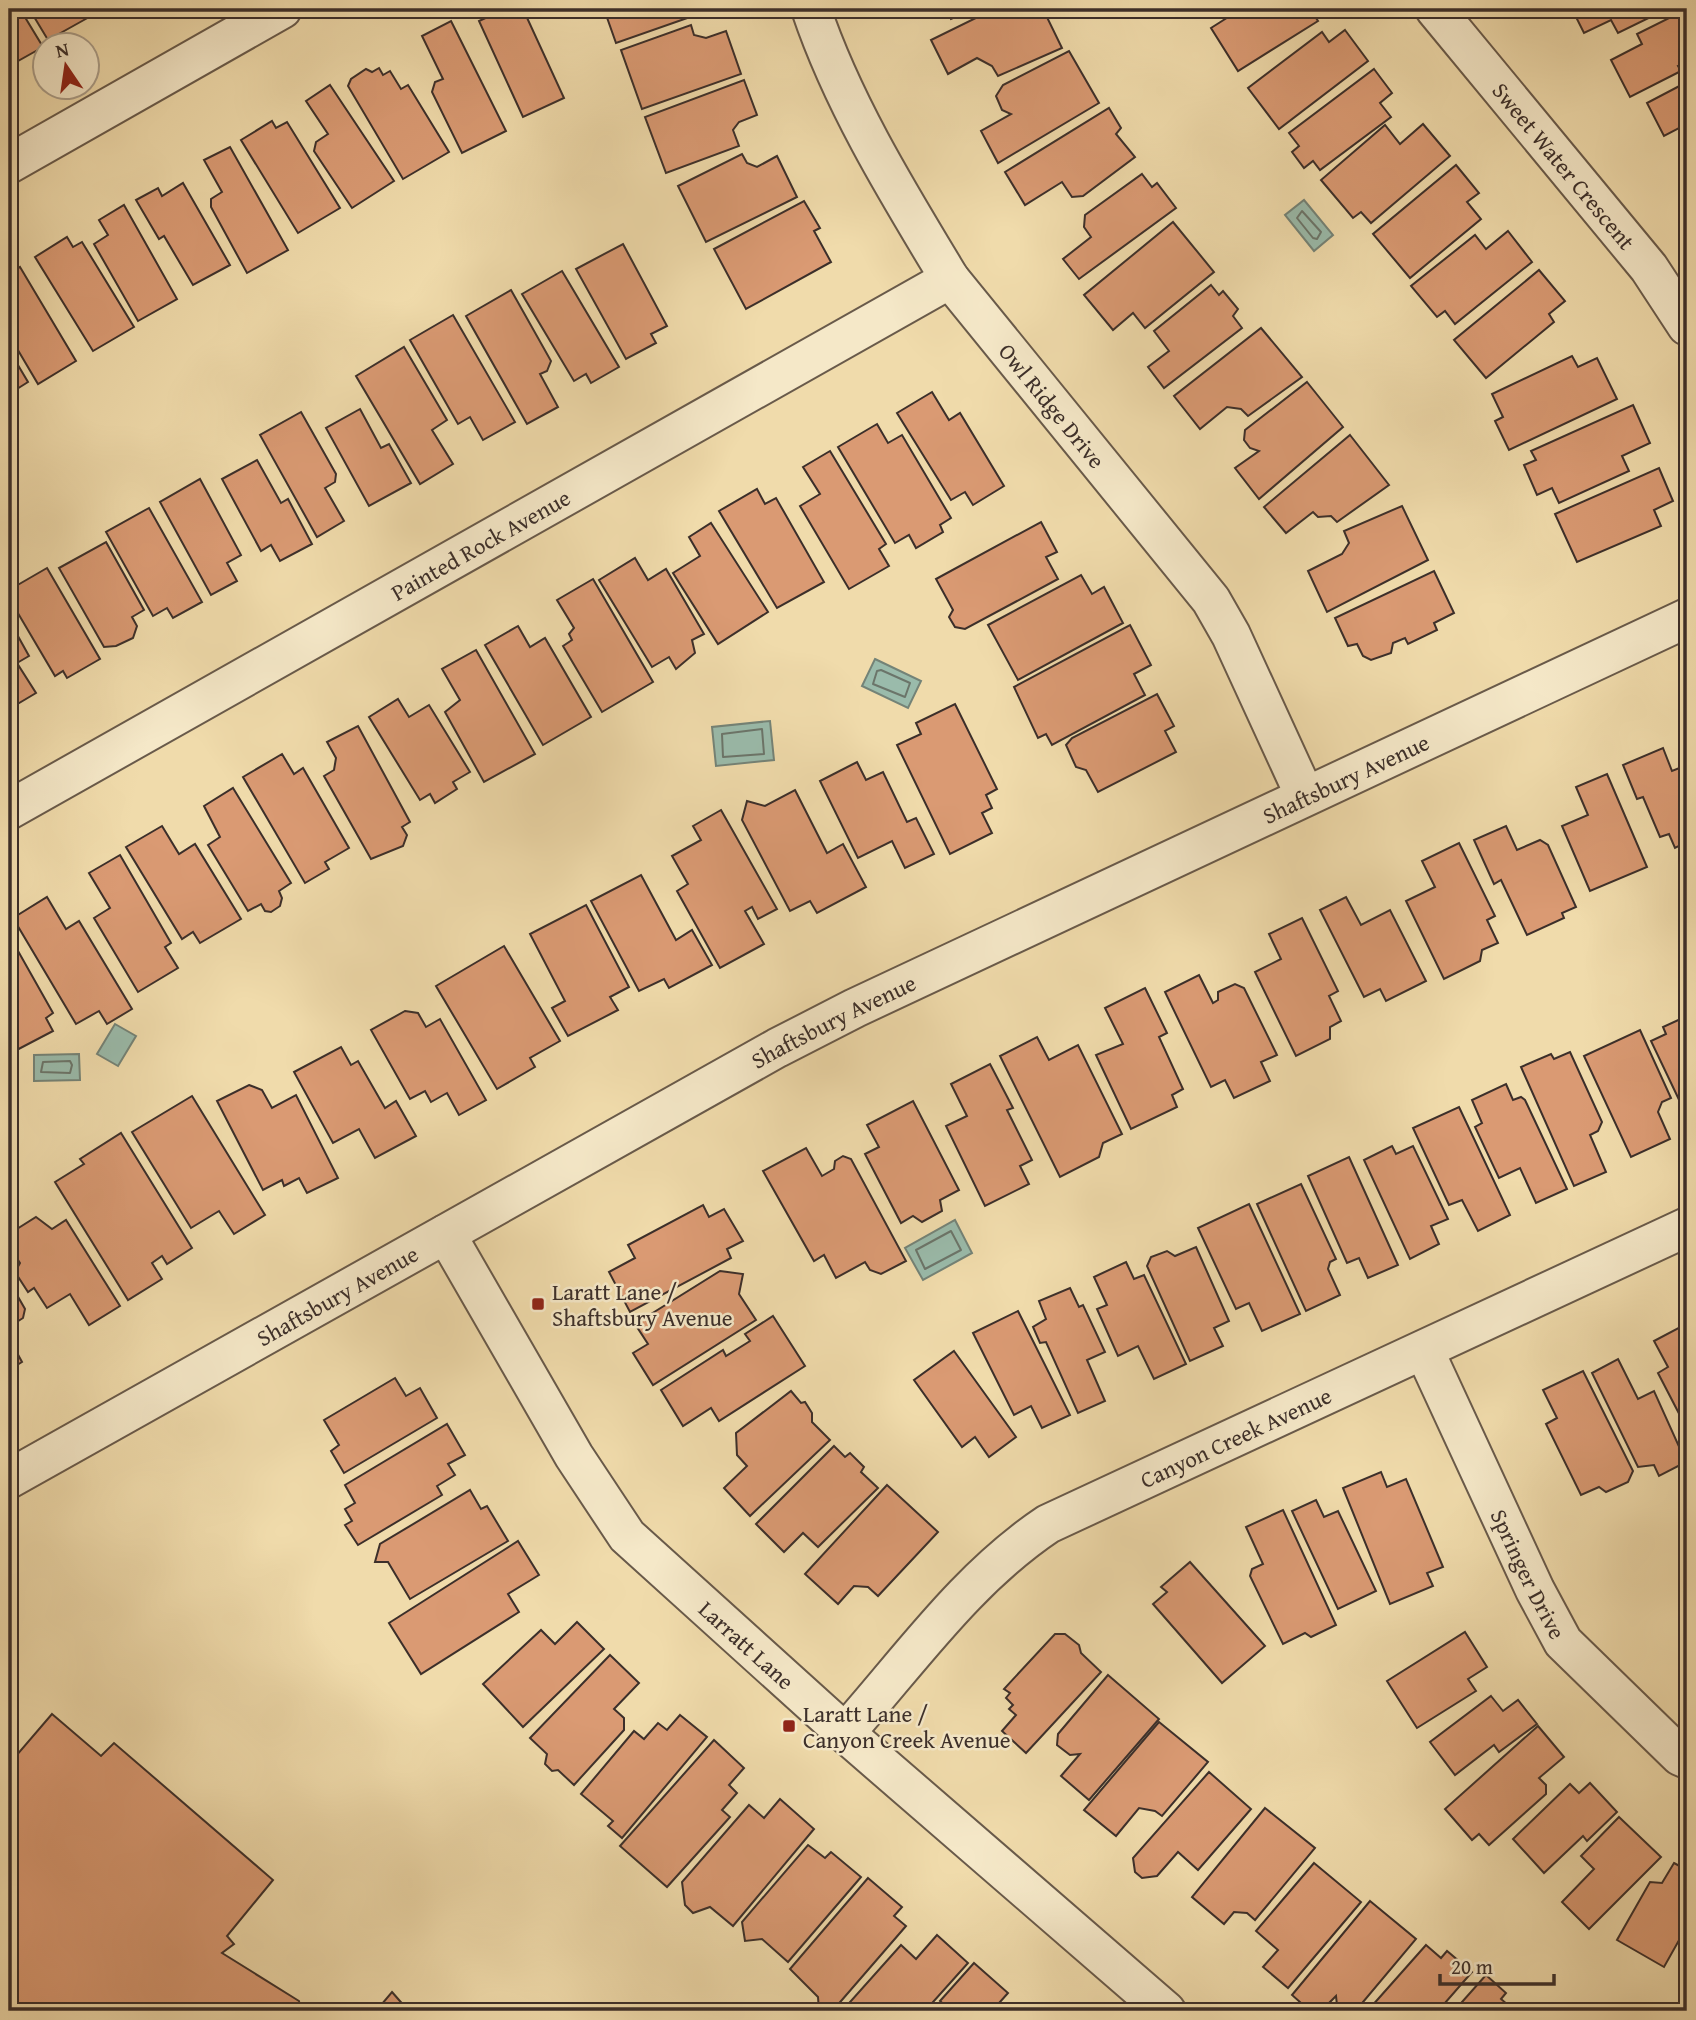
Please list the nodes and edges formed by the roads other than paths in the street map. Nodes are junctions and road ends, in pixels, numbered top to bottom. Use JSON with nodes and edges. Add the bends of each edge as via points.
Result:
{"nodes":[{"id":1,"x":282,"y":9,"type":"edge"},
{"id":2,"x":811,"y":9,"type":"edge"},
{"id":3,"x":1435,"y":9,"type":"edge"},
{"id":4,"x":9,"y":164,"type":"edge"},
{"id":5,"x":950,"y":279,"type":"junction"},
{"id":6,"x":1687,"y":326,"type":"edge"},
{"id":7,"x":1687,"y":618,"type":"edge"},
{"id":8,"x":1306,"y":796,"type":"junction"},
{"id":9,"x":9,"y":810,"type":"edge"},
{"id":10,"x":1687,"y":1227,"type":"edge"},
{"id":11,"x":446,"y":1234,"type":"junction"},
{"id":12,"x":1424,"y":1350,"type":"junction"},
{"id":13,"x":9,"y":1479,"type":"edge"},
{"id":14,"x":845,"y":1733,"type":"junction"},
{"id":15,"x":1687,"y":1759,"type":"edge"},
{"id":16,"x":1166,"y":2011,"type":"edge"}],
"edges":[{"from":1,"to":4,"type":"street"},
{"from":2,"to":5,"type":"street","name":"Owl Ridge Drive","via":[[847,96]]},
{"from":3,"to":6,"type":"street","name":"Sweet Water Crescent","via":[[1649,268]]},
{"from":5,"to":8,"type":"street","name":"Owl Ridge Drive","via":[[1211,600]]},
{"from":5,"to":9,"type":"street","name":"Painted Rock Avenue"},
{"from":7,"to":8,"type":"street","name":"Shaftsbury Avenue"},
{"from":8,"to":11,"type":"street","name":"Shaftsbury Avenue","via":[[833,1019],[691,1093]]},
{"from":10,"to":12,"type":"street","name":"Canyon Creek Avenue"},
{"from":11,"to":13,"type":"street","name":"Shaftsbury Avenue"},
{"from":11,"to":14,"type":"street","name":"Larratt Lane","via":[[574,1456],[627,1536]]},
{"from":12,"to":14,"type":"street","name":"Canyon Creek Avenue","via":[[1048,1524],[970,1586]]},
{"from":12,"to":15,"type":"street","name":"Springer Drive","via":[[1563,1642]]},
{"from":14,"to":16,"type":"street","name":"Larratt Lane"}]}
